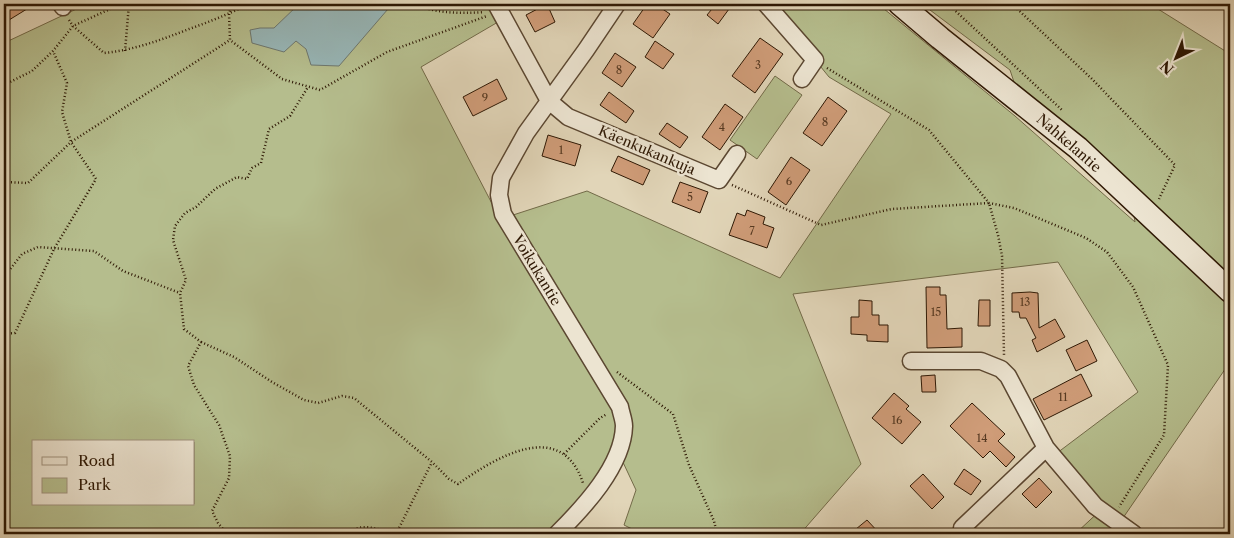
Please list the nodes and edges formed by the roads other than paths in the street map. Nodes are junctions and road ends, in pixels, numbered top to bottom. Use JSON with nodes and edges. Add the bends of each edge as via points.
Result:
{"nodes":[{"id":1,"x":617,"y":4,"type":"edge"},
{"id":2,"x":766,"y":4,"type":"edge"},
{"id":3,"x":900,"y":4,"type":"edge"},
{"id":4,"x":498,"y":7,"type":"edge"},
{"id":5,"x":802,"y":79,"type":"dead end"},
{"id":6,"x":549,"y":101,"type":"junction"},
{"id":7,"x":737,"y":154,"type":"dead end"},
{"id":8,"x":1230,"y":291,"type":"edge"},
{"id":9,"x":911,"y":361,"type":"dead end"},
{"id":10,"x":1046,"y":448,"type":"junction"},
{"id":11,"x":962,"y":528,"type":"dead end"},
{"id":12,"x":557,"y":534,"type":"edge"},
{"id":13,"x":1134,"y":534,"type":"edge"}],
"edges":[{"from":1,"to":6,"type":"street","name":"Voikukantie"},
{"from":2,"to":5,"type":"street","via":[[815,60]]},
{"from":3,"to":8,"type":"main road","name":"Nahkelantie","via":[[1078,148]]},
{"from":4,"to":6,"type":"street"},
{"from":6,"to":7,"type":"street","name":"Käenkukankuja","via":[[568,117],[719,180]]},
{"from":6,"to":12,"type":"street","name":"Voikukantie","via":[[526,133],[502,178],[499,195],[503,214],[620,407],[624,425],[619,452],[605,478]]},
{"from":9,"to":10,"type":"street","via":[[981,361],[1001,369],[1008,376]]},
{"from":10,"to":11,"type":"street"},
{"from":10,"to":13,"type":"street","via":[[1095,506]]}]}
